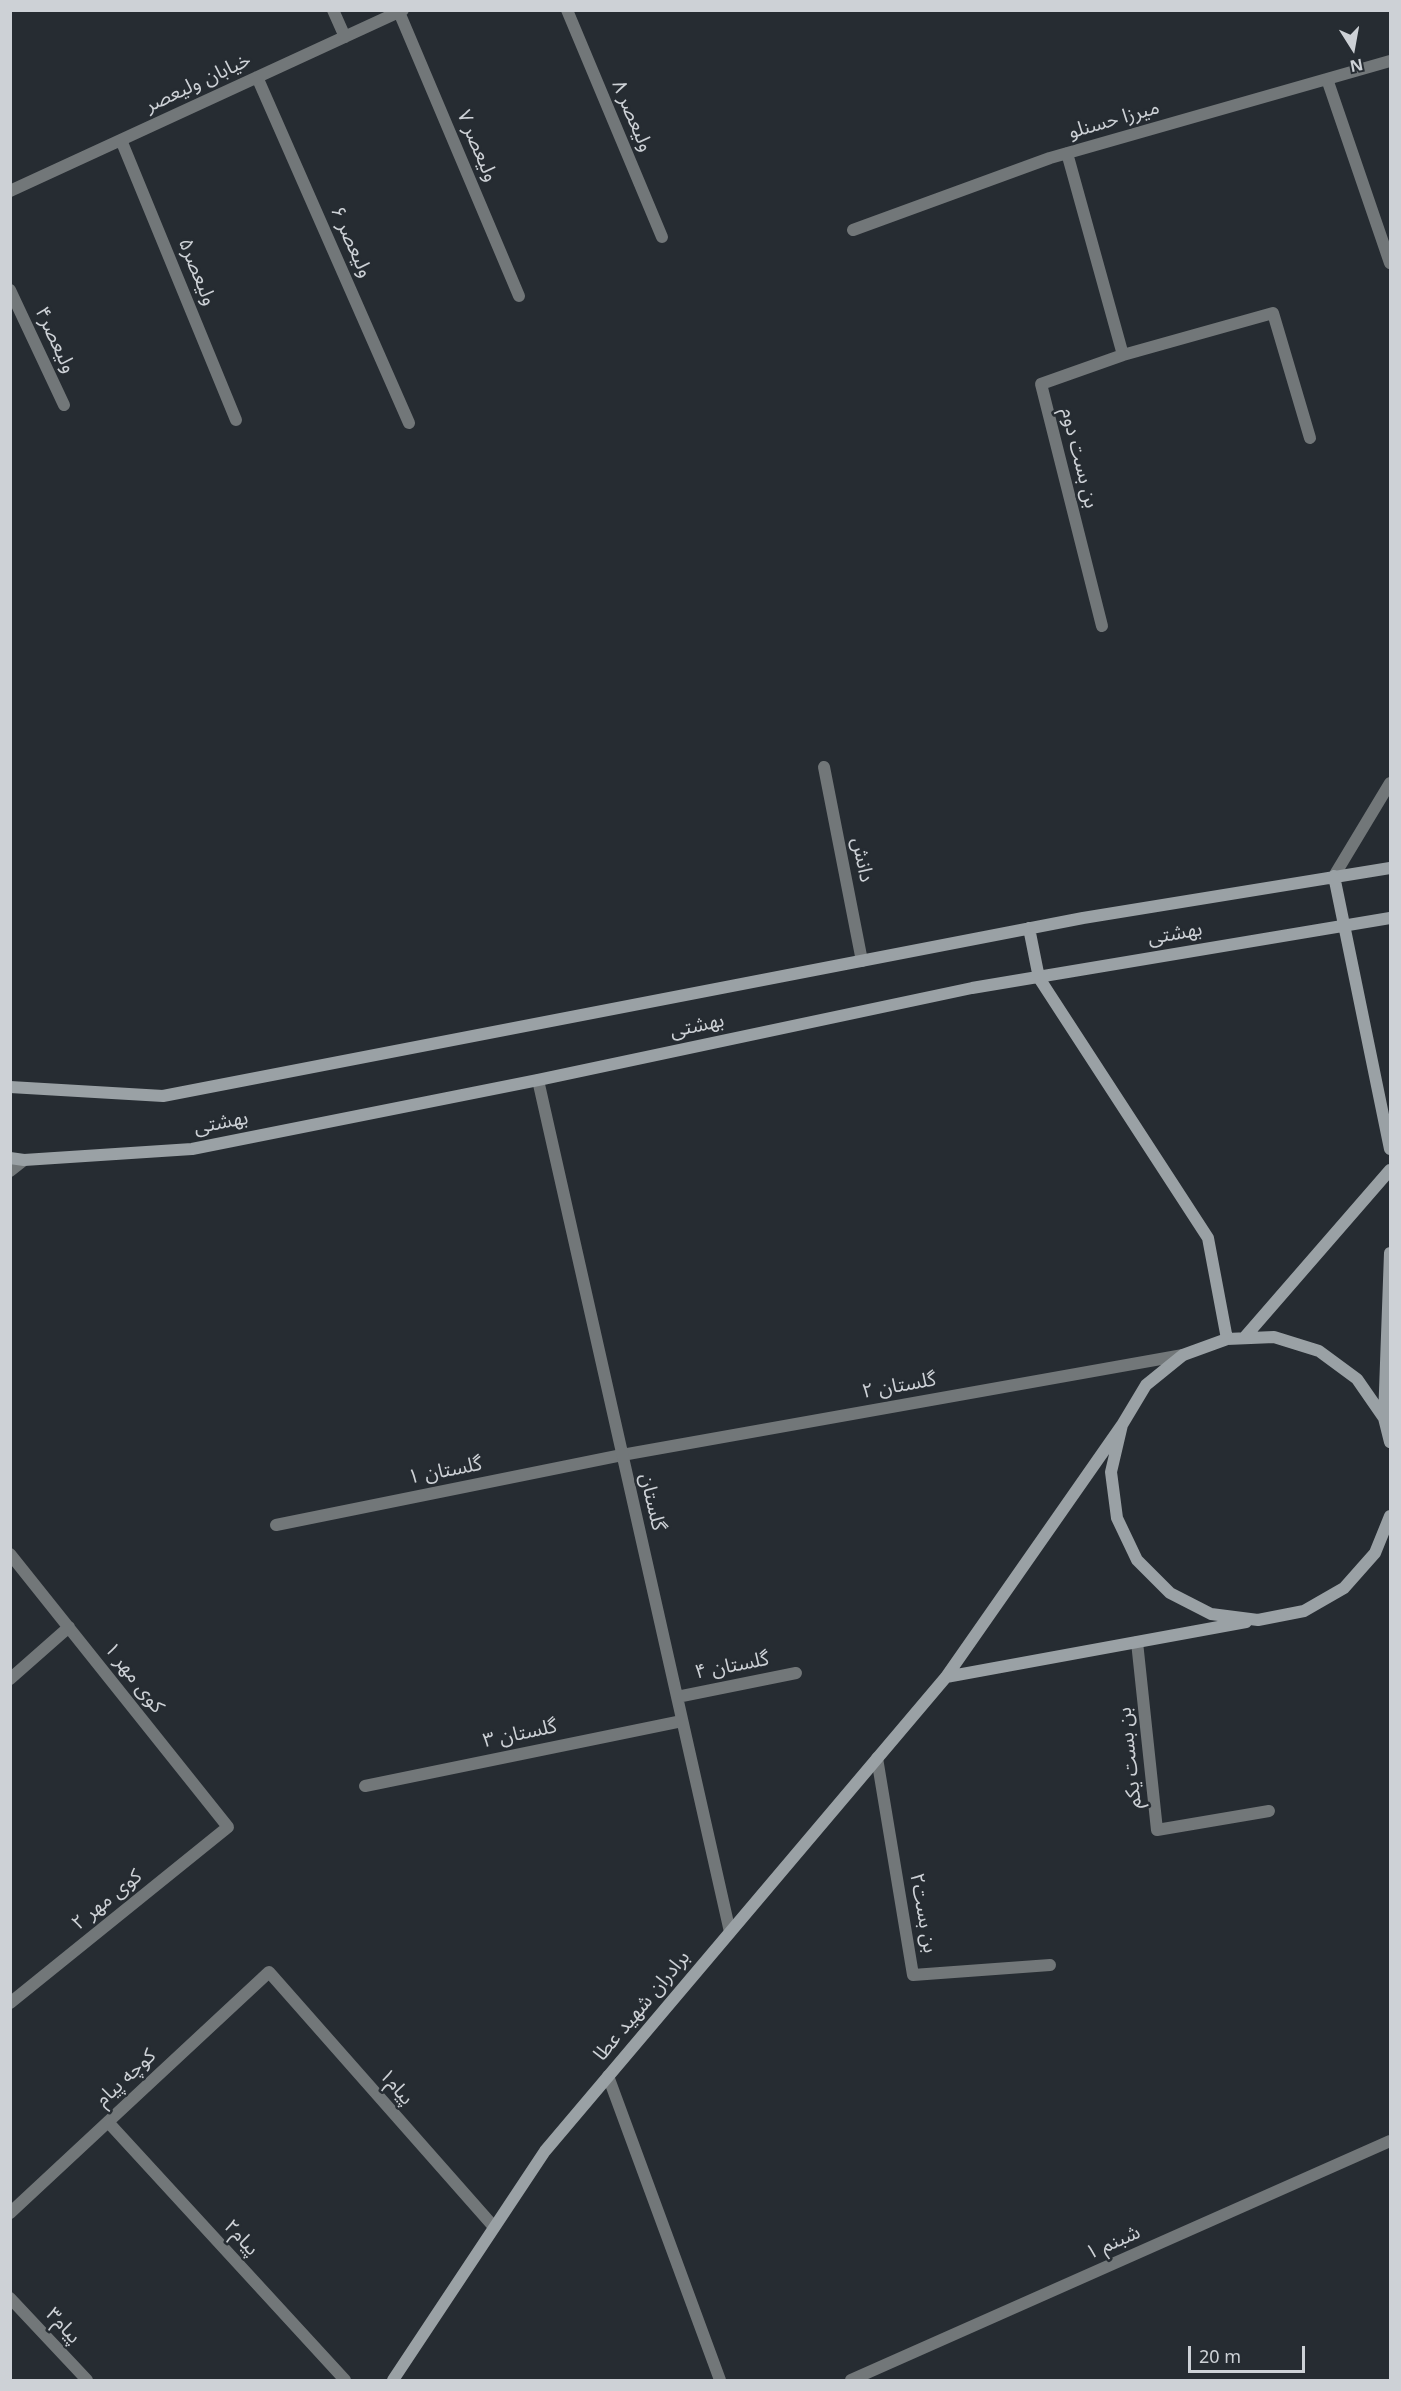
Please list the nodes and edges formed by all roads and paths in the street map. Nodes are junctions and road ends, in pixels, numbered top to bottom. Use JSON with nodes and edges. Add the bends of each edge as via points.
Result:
{"nodes":[{"id":1,"x":333,"y":10,"type":"edge"},
{"id":2,"x":567,"y":10,"type":"edge"},
{"id":3,"x":401,"y":11,"type":"edge"},
{"id":4,"x":345,"y":37,"type":"junction"},
{"id":5,"x":1390,"y":61,"type":"edge"},
{"id":6,"x":257,"y":77,"type":"junction"},
{"id":7,"x":1327,"y":79,"type":"junction"},
{"id":8,"x":121,"y":140,"type":"junction"},
{"id":9,"x":1067,"y":153,"type":"junction"},
{"id":10,"x":10,"y":191,"type":"edge"},
{"id":11,"x":853,"y":230,"type":"dead end"},
{"id":12,"x":662,"y":237,"type":"dead end"},
{"id":13,"x":1390,"y":263,"type":"edge"},
{"id":14,"x":10,"y":290,"type":"edge"},
{"id":15,"x":519,"y":296,"type":"dead end"},
{"id":16,"x":1123,"y":355,"type":"junction"},
{"id":17,"x":64,"y":405,"type":"dead end"},
{"id":18,"x":236,"y":420,"type":"dead end"},
{"id":19,"x":409,"y":423,"type":"dead end"},
{"id":20,"x":1310,"y":438,"type":"dead end"},
{"id":21,"x":1102,"y":627,"type":"dead end"},
{"id":22,"x":824,"y":767,"type":"dead end"},
{"id":23,"x":1390,"y":783,"type":"edge"},
{"id":24,"x":1390,"y":868,"type":"edge"},
{"id":25,"x":1334,"y":876,"type":"junction"},
{"id":26,"x":1390,"y":918,"type":"edge"},
{"id":27,"x":1343,"y":925,"type":"junction"},
{"id":28,"x":1029,"y":928,"type":"junction"},
{"id":29,"x":862,"y":961,"type":"junction"},
{"id":30,"x":1039,"y":978,"type":"junction"},
{"id":31,"x":537,"y":1080,"type":"junction"},
{"id":32,"x":10,"y":1087,"type":"edge"},
{"id":33,"x":1390,"y":1146,"type":"edge"},
{"id":34,"x":10,"y":1158,"type":"edge"},
{"id":35,"x":24,"y":1160,"type":"junction"},
{"id":36,"x":1390,"y":1170,"type":"edge"},
{"id":37,"x":10,"y":1171,"type":"edge"},
{"id":38,"x":1390,"y":1253,"type":"edge"},
{"id":39,"x":1244,"y":1338,"type":"junction"},
{"id":40,"x":1227,"y":1339,"type":"junction"},
{"id":41,"x":1183,"y":1355,"type":"junction"},
{"id":42,"x":1384,"y":1418,"type":"junction"},
{"id":43,"x":1122,"y":1425,"type":"junction"},
{"id":44,"x":1390,"y":1443,"type":"edge"},
{"id":45,"x":622,"y":1455,"type":"junction"},
{"id":46,"x":1390,"y":1516,"type":"edge"},
{"id":47,"x":276,"y":1525,"type":"dead end"},
{"id":48,"x":10,"y":1554,"type":"edge"},
{"id":49,"x":1258,"y":1620,"type":"junction"},
{"id":50,"x":69,"y":1628,"type":"junction"},
{"id":51,"x":1137,"y":1642,"type":"junction"},
{"id":52,"x":796,"y":1673,"type":"dead end"},
{"id":53,"x":946,"y":1677,"type":"junction"},
{"id":54,"x":10,"y":1679,"type":"edge"},
{"id":55,"x":677,"y":1697,"type":"junction"},
{"id":56,"x":682,"y":1721,"type":"junction"},
{"id":57,"x":877,"y":1758,"type":"junction"},
{"id":58,"x":365,"y":1786,"type":"dead end"},
{"id":59,"x":1269,"y":1811,"type":"dead end"},
{"id":60,"x":228,"y":1827,"type":"joint"},
{"id":61,"x":730,"y":1932,"type":"junction"},
{"id":62,"x":1050,"y":1965,"type":"dead end"},
{"id":63,"x":269,"y":1972,"type":"joint"},
{"id":64,"x":10,"y":2003,"type":"edge"},
{"id":65,"x":608,"y":2076,"type":"junction"},
{"id":66,"x":108,"y":2122,"type":"junction"},
{"id":67,"x":1390,"y":2141,"type":"edge"},
{"id":68,"x":10,"y":2213,"type":"edge"},
{"id":69,"x":494,"y":2227,"type":"junction"},
{"id":70,"x":10,"y":2298,"type":"edge"},
{"id":71,"x":87,"y":2380,"type":"edge"},
{"id":72,"x":345,"y":2380,"type":"edge"},
{"id":73,"x":393,"y":2380,"type":"edge"},
{"id":74,"x":720,"y":2380,"type":"edge"},
{"id":75,"x":851,"y":2380,"type":"edge"}],
"edges":[{"from":1,"to":4,"type":"street"},
{"from":2,"to":12,"type":"street","name":"ولیعصر ۸"},
{"from":3,"to":4,"type":"street","name":"خیابان ولیعصر"},
{"from":3,"to":15,"type":"street","name":"ولیعصر ۷"},
{"from":4,"to":6,"type":"street","name":"خیابان ولیعصر"},
{"from":5,"to":7,"type":"street","name":"میرزا حسنلو"},
{"from":6,"to":8,"type":"street","name":"خیابان ولیعصر"},
{"from":6,"to":19,"type":"street","name":"ولیعصر ۶"},
{"from":7,"to":9,"type":"street","name":"میرزا حسنلو"},
{"from":7,"to":13,"type":"street"},
{"from":8,"to":10,"type":"street","name":"خیابان ولیعصر"},
{"from":8,"to":18,"type":"street","name":"ولیعصر۵"},
{"from":9,"to":11,"type":"street","name":"میرزا حسنلو"},
{"from":9,"to":16,"type":"street"},
{"from":14,"to":17,"type":"street","name":"ولیعصر۴"},
{"from":16,"to":20,"type":"street","name":"بن بست دوم","via":[[1273,313]]},
{"from":16,"to":21,"type":"street","name":"بن بست دوم","via":[[1041,384]]},
{"from":22,"to":29,"type":"street","name":"دانش"},
{"from":23,"to":25,"type":"street"},
{"from":24,"to":25,"type":"main road","name":"بهشتی"},
{"from":25,"to":27,"type":"main road"},
{"from":25,"to":28,"type":"main road","name":"بهشتی"},
{"from":26,"to":27,"type":"main road","name":"بهشتی"},
{"from":27,"to":30,"type":"main road","name":"بهشتی"},
{"from":27,"to":33,"type":"main road"},
{"from":28,"to":29,"type":"main road","name":"بهشتی"},
{"from":28,"to":30,"type":"main road"},
{"from":29,"to":32,"type":"main road","name":"بهشتی","via":[[163,1096]]},
{"from":30,"to":31,"type":"main road","name":"بهشتی","via":[[972,988]]},
{"from":30,"to":40,"type":"main road","via":[[1208,1238]]},
{"from":31,"to":35,"type":"main road","name":"بهشتی","via":[[192,1149]]},
{"from":31,"to":45,"type":"street","name":"گلستان"},
{"from":34,"to":35,"type":"main road","name":"بهشتی"},
{"from":35,"to":37,"type":"street"},
{"from":36,"to":39,"type":"main road"},
{"from":38,"to":42,"type":"main road"},
{"from":39,"to":40,"type":"main road"},
{"from":39,"to":42,"type":"main road","via":[[1274,1337],[1319,1351],[1357,1379]]},
{"from":40,"to":41,"type":"main road"},
{"from":41,"to":43,"type":"main road","via":[[1146,1385]]},
{"from":41,"to":45,"type":"street","name":"گلستان ۲"},
{"from":42,"to":44,"type":"main road"},
{"from":43,"to":49,"type":"main road","via":[[1113,1483],[1117,1518],[1137,1560],[1170,1593],[1211,1614]]},
{"from":43,"to":53,"type":"main road","name":"برادران شهید عطا"},
{"from":45,"to":47,"type":"street","name":"گلستان ۱"},
{"from":45,"to":55,"type":"street","name":"گلستان"},
{"from":46,"to":49,"type":"main road","via":[[1375,1553],[1344,1588],[1304,1611]]},
{"from":48,"to":50,"type":"street","name":"کوی مهر ۱"},
{"from":49,"to":51,"type":"main road"},
{"from":50,"to":54,"type":"street"},
{"from":50,"to":60,"type":"street","name":"کوی مهر ۱"},
{"from":51,"to":53,"type":"main road"},
{"from":51,"to":59,"type":"street","name":"بن بست یکم","via":[[1157,1830]]},
{"from":52,"to":55,"type":"street","name":"گلستان ۴"},
{"from":53,"to":57,"type":"main road","name":"برادران شهید عطا"},
{"from":55,"to":56,"type":"street","name":"گلستان"},
{"from":56,"to":58,"type":"street","name":"گلستان ۳"},
{"from":56,"to":61,"type":"street","name":"گلستان"},
{"from":57,"to":61,"type":"main road","name":"برادران شهید عطا"},
{"from":57,"to":62,"type":"street","name":"بن بست۲","via":[[914,1975]]},
{"from":60,"to":64,"type":"street","name":"کوی مهر ۲"},
{"from":61,"to":65,"type":"main road","name":"برادران شهید عطا"},
{"from":63,"to":66,"type":"street","name":"کوچه پیام"},
{"from":63,"to":69,"type":"street","name":"پیام۱"},
{"from":65,"to":69,"type":"main road","name":"برادران شهید عطا","via":[[545,2151]]},
{"from":65,"to":74,"type":"street"},
{"from":66,"to":68,"type":"street","name":"کوچه پیام"},
{"from":66,"to":72,"type":"street","name":"پیام۲"},
{"from":67,"to":75,"type":"street","name":"شبنم ۱"},
{"from":69,"to":73,"type":"main road","name":"برادران شهید عطا"},
{"from":70,"to":71,"type":"street","name":"پیام۳"}]}
